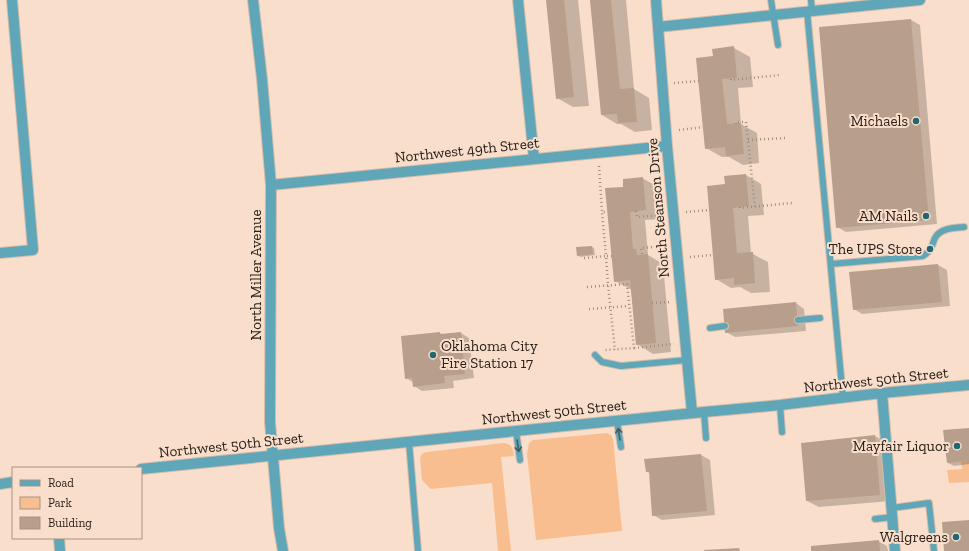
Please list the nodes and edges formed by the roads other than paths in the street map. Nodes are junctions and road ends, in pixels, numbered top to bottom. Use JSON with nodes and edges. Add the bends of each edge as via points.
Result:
{"nodes":[{"id":1,"x":12,"y":0,"type":"edge"},
{"id":2,"x":253,"y":0,"type":"edge"},
{"id":3,"x":518,"y":0,"type":"edge"},
{"id":4,"x":656,"y":0,"type":"edge"},
{"id":5,"x":771,"y":0,"type":"edge"},
{"id":6,"x":811,"y":0,"type":"edge"},
{"id":7,"x":920,"y":0,"type":"edge"},
{"id":8,"x":809,"y":11,"type":"junction"},
{"id":9,"x":773,"y":14,"type":"junction"},
{"id":10,"x":658,"y":26,"type":"junction"},
{"id":11,"x":778,"y":45,"type":"dead end"},
{"id":12,"x":667,"y":146,"type":"junction"},
{"id":13,"x":534,"y":159,"type":"junction"},
{"id":14,"x":271,"y":185,"type":"junction"},
{"id":15,"x":964,"y":227,"type":"dead end"},
{"id":16,"x":0,"y":253,"type":"edge"},
{"id":17,"x":831,"y":264,"type":"junction"},
{"id":18,"x":820,"y":318,"type":"dead end"},
{"id":19,"x":798,"y":320,"type":"dead end"},
{"id":20,"x":725,"y":326,"type":"dead end"},
{"id":21,"x":710,"y":328,"type":"dead end"},
{"id":22,"x":595,"y":355,"type":"dead end"},
{"id":23,"x":687,"y":360,"type":"junction"},
{"id":24,"x":969,"y":385,"type":"edge"},
{"id":25,"x":882,"y":393,"type":"junction"},
{"id":26,"x":843,"y":398,"type":"junction"},
{"id":27,"x":780,"y":405,"type":"junction"},
{"id":28,"x":704,"y":412,"type":"junction"},
{"id":29,"x":692,"y":413,"type":"junction"},
{"id":30,"x":617,"y":421,"type":"junction"},
{"id":31,"x":516,"y":431,"type":"junction"},
{"id":32,"x":782,"y":432,"type":"dead end"},
{"id":33,"x":706,"y":438,"type":"dead end"},
{"id":34,"x":409,"y":442,"type":"junction"},
{"id":35,"x":621,"y":448,"type":"dead end"},
{"id":36,"x":273,"y":456,"type":"junction"},
{"id":37,"x":520,"y":460,"type":"dead end"},
{"id":38,"x":142,"y":469,"type":"edge"},
{"id":39,"x":12,"y":482,"type":"edge"},
{"id":40,"x":0,"y":484,"type":"edge"},
{"id":41,"x":892,"y":513,"type":"junction"},
{"id":42,"x":875,"y":518,"type":"dead end"},
{"id":43,"x":59,"y":539,"type":"edge"},
{"id":44,"x":60,"y":551,"type":"edge"},
{"id":45,"x":282,"y":551,"type":"edge"},
{"id":46,"x":418,"y":551,"type":"edge"},
{"id":47,"x":895,"y":551,"type":"edge"},
{"id":48,"x":934,"y":551,"type":"edge"}],
"edges":[{"from":1,"to":16,"type":"street","via":[[33,250]]},
{"from":2,"to":14,"type":"street","name":"North Miller Avenue"},
{"from":3,"to":13,"type":"street"},
{"from":4,"to":10,"type":"street","name":"North Steanson Drive"},
{"from":5,"to":9,"type":"lane"},
{"from":6,"to":8,"type":"lane"},
{"from":7,"to":8,"type":"street"},
{"from":8,"to":9,"type":"street"},
{"from":8,"to":17,"type":"lane"},
{"from":9,"to":10,"type":"street"},
{"from":9,"to":11,"type":"lane"},
{"from":10,"to":12,"type":"street","name":"North Steanson Drive"},
{"from":12,"to":13,"type":"street","name":"Northwest 49th Street"},
{"from":12,"to":23,"type":"street","name":"North Steanson Drive"},
{"from":13,"to":14,"type":"street","name":"Northwest 49th Street"},
{"from":14,"to":36,"type":"street","name":"North Miller Avenue","via":[[270,422]]},
{"from":15,"to":17,"type":"lane","via":[[946,229],[939,233],[932,247],[923,256]]},
{"from":17,"to":26,"type":"lane"},
{"from":18,"to":19,"type":"lane"},
{"from":20,"to":21,"type":"lane"},
{"from":22,"to":23,"type":"lane","via":[[602,362],[621,366]]},
{"from":23,"to":29,"type":"street","name":"North Steanson Drive"},
{"from":24,"to":25,"type":"street","name":"Northwest 50th Street"},
{"from":25,"to":26,"type":"street","name":"Northwest 50th Street"},
{"from":25,"to":41,"type":"street"},
{"from":26,"to":27,"type":"street","name":"Northwest 50th Street"},
{"from":27,"to":28,"type":"street","name":"Northwest 50th Street"},
{"from":27,"to":32,"type":"lane"},
{"from":28,"to":29,"type":"street","name":"Northwest 50th Street"},
{"from":28,"to":33,"type":"lane"},
{"from":29,"to":30,"type":"street","name":"Northwest 50th Street"},
{"from":30,"to":31,"type":"street","name":"Northwest 50th Street"},
{"from":35,"to":30,"type":"lane","one_way":true},
{"from":31,"to":34,"type":"street","name":"Northwest 50th Street"},
{"from":31,"to":37,"type":"lane","one_way":true},
{"from":34,"to":36,"type":"street","name":"Northwest 50th Street"},
{"from":34,"to":46,"type":"lane"},
{"from":36,"to":38,"type":"street","name":"Northwest 50th Street"},
{"from":36,"to":45,"type":"street","name":"North Miller Avenue"},
{"from":39,"to":40,"type":"street"},
{"from":41,"to":42,"type":"lane"},
{"from":41,"to":47,"type":"street"},
{"from":41,"to":48,"type":"lane","via":[[929,503]]},
{"from":43,"to":44,"type":"street"}]}
